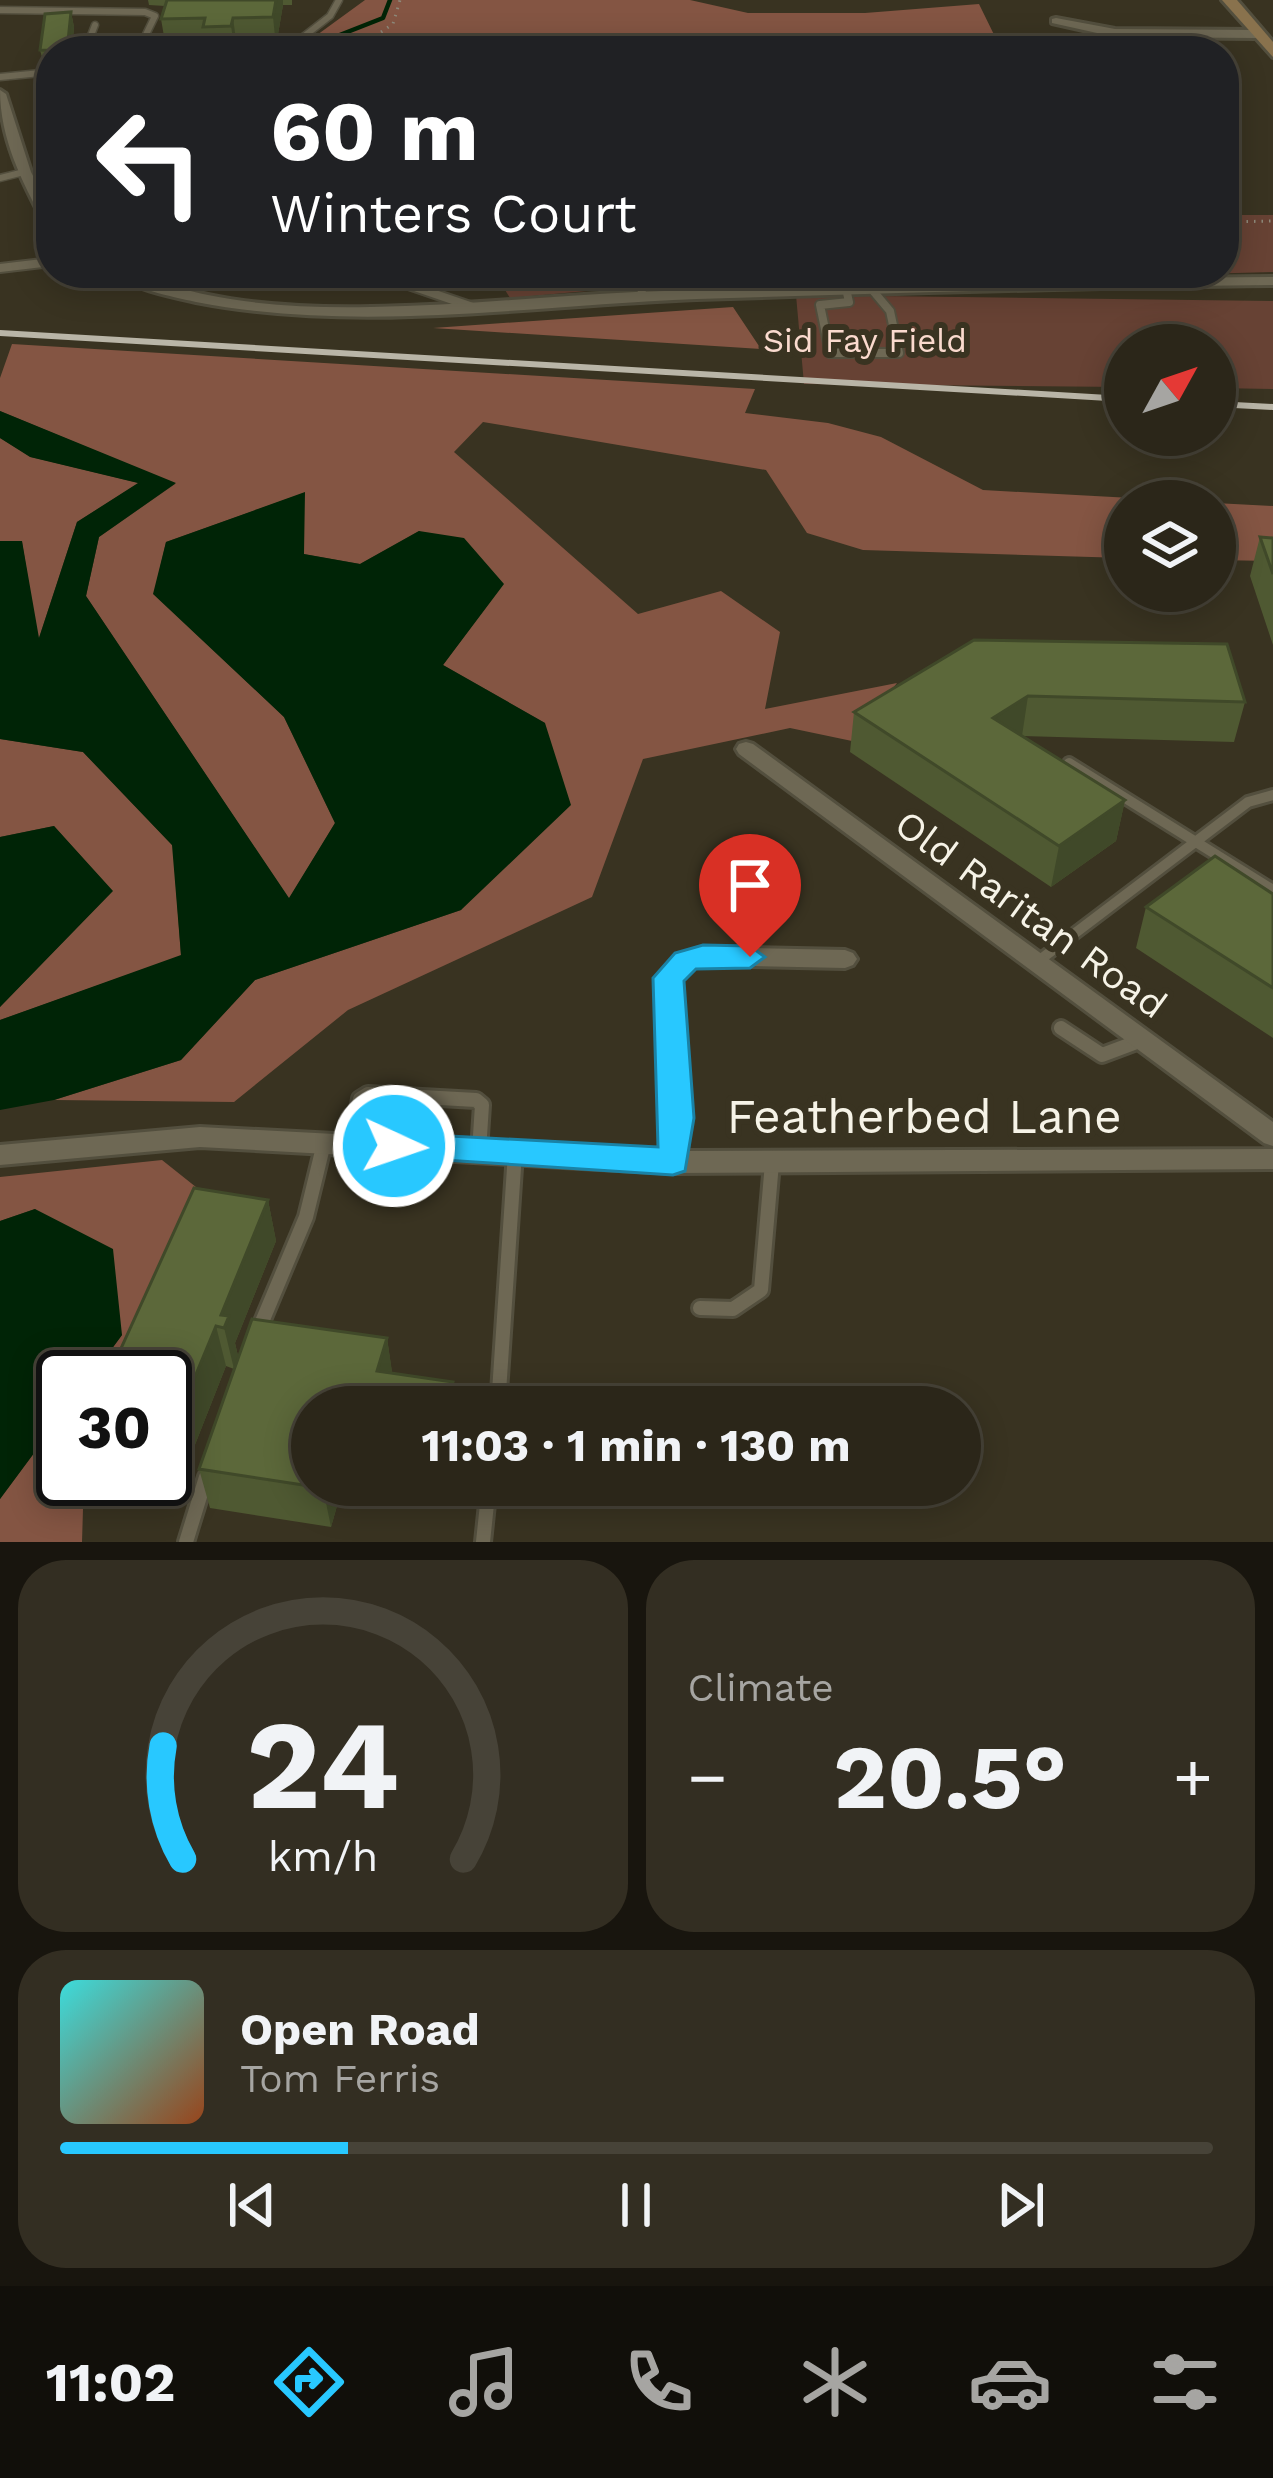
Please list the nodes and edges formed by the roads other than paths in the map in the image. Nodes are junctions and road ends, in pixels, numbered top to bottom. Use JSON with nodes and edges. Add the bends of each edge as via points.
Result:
{"nodes":[{"id":1,"x":43,"y":0,"type":"edge"},
{"id":2,"x":339,"y":0,"type":"edge"},
{"id":3,"x":1229,"y":0,"type":"edge"},
{"id":4,"x":0,"y":10,"type":"edge"},
{"id":5,"x":35,"y":10,"type":"junction"},
{"id":6,"x":1056,"y":21,"type":"dead end"},
{"id":7,"x":95,"y":25,"type":"dead end"},
{"id":8,"x":1257,"y":34,"type":"junction"},
{"id":9,"x":91,"y":36,"type":"edge"},
{"id":10,"x":145,"y":36,"type":"edge"},
{"id":11,"x":304,"y":36,"type":"edge"},
{"id":12,"x":1273,"y":52,"type":"edge"},
{"id":13,"x":36,"y":73,"type":"edge"},
{"id":14,"x":0,"y":76,"type":"edge"},
{"id":15,"x":0,"y":94,"type":"edge"},
{"id":16,"x":9,"y":148,"type":"edge"},
{"id":17,"x":24,"y":172,"type":"junction"},
{"id":18,"x":0,"y":178,"type":"edge"},
{"id":19,"x":36,"y":195,"type":"edge"},
{"id":20,"x":36,"y":264,"type":"edge"},
{"id":21,"x":0,"y":268,"type":"edge"},
{"id":22,"x":1239,"y":280,"type":"edge"},
{"id":23,"x":1273,"y":281,"type":"edge"},
{"id":24,"x":161,"y":288,"type":"edge"},
{"id":25,"x":177,"y":288,"type":"edge"},
{"id":26,"x":417,"y":288,"type":"edge"},
{"id":27,"x":642,"y":288,"type":"edge"},
{"id":28,"x":962,"y":288,"type":"edge"},
{"id":29,"x":170,"y":291,"type":"junction"},
{"id":30,"x":874,"y":292,"type":"junction"},
{"id":31,"x":848,"y":293,"type":"junction"},
{"id":32,"x":642,"y":297,"type":"junction"},
{"id":33,"x":473,"y":307,"type":"junction"},
{"id":34,"x":746,"y":749,"type":"dead end"},
{"id":35,"x":1069,"y":763,"type":"edge"},
{"id":36,"x":1273,"y":795,"type":"edge"},
{"id":37,"x":1195,"y":841,"type":"junction"},
{"id":38,"x":1273,"y":890,"type":"edge"},
{"id":39,"x":844,"y":959,"type":"dead end"},
{"id":40,"x":1037,"y":962,"type":"junction"},
{"id":41,"x":1061,"y":1028,"type":"dead end"},
{"id":42,"x":1142,"y":1040,"type":"junction"},
{"id":43,"x":1273,"y":1136,"type":"edge"},
{"id":44,"x":338,"y":1143,"type":"junction"},
{"id":45,"x":479,"y":1150,"type":"junction"},
{"id":46,"x":515,"y":1153,"type":"junction"},
{"id":47,"x":0,"y":1155,"type":"edge"},
{"id":48,"x":1273,"y":1159,"type":"edge"},
{"id":49,"x":673,"y":1162,"type":"junction"},
{"id":50,"x":772,"y":1163,"type":"junction"},
{"id":51,"x":700,"y":1308,"type":"dead end"},
{"id":52,"x":251,"y":1349,"type":"edge"},
{"id":53,"x":499,"y":1386,"type":"edge"},
{"id":54,"x":214,"y":1453,"type":"edge"},
{"id":55,"x":487,"y":1506,"type":"edge"},
{"id":56,"x":186,"y":1542,"type":"edge"},
{"id":57,"x":483,"y":1542,"type":"edge"}],
"edges":[{"from":1,"to":5,"type":"lane"},
{"from":2,"to":11,"type":"lane"},
{"from":3,"to":8,"type":"street"},
{"from":4,"to":5,"type":"lane"},
{"from":5,"to":10,"type":"lane","via":[[155,16]]},
{"from":6,"to":8,"type":"street","via":[[1115,33]]},
{"from":7,"to":9,"type":"lane"},
{"from":8,"to":12,"type":"street"},
{"from":13,"to":14,"type":"lane"},
{"from":15,"to":16,"type":"street"},
{"from":16,"to":17,"type":"street"},
{"from":17,"to":18,"type":"lane"},
{"from":17,"to":19,"type":"street"},
{"from":20,"to":21,"type":"lane"},
{"from":22,"to":23,"type":"street"},
{"from":24,"to":29,"type":"street"},
{"from":25,"to":29,"type":"lane"},
{"from":26,"to":33,"type":"lane"},
{"from":27,"to":32,"type":"lane"},
{"from":28,"to":30,"type":"street"},
{"from":29,"to":33,"type":"street","via":[[357,312]]},
{"from":30,"to":31,"type":"street"},
{"from":30,"to":31,"type":"lane","via":[[890,311],[899,353],[830,353],[820,305],[850,302]]},
{"from":31,"to":32,"type":"street"},
{"from":32,"to":33,"type":"street"},
{"from":34,"to":40,"type":"street","name":"Old Raritan Road"},
{"from":35,"to":37,"type":"lane"},
{"from":36,"to":37,"type":"lane","via":[[1248,802]]},
{"from":37,"to":38,"type":"lane"},
{"from":37,"to":40,"type":"lane"},
{"from":39,"to":49,"type":"street","via":[[703,956],[668,978]]},
{"from":40,"to":42,"type":"street","name":"Old Raritan Road"},
{"from":41,"to":42,"type":"lane","via":[[1102,1055]]},
{"from":42,"to":43,"type":"street","name":"Old Raritan Road"},
{"from":44,"to":45,"type":"street","name":"Featherbed Lane"},
{"from":44,"to":45,"type":"lane","via":[[368,1094],[476,1100]]},
{"from":44,"to":47,"type":"street","name":"Featherbed Lane","via":[[185,1137]]},
{"from":44,"to":52,"type":"lane"},
{"from":45,"to":46,"type":"street","name":"Featherbed Lane"},
{"from":46,"to":49,"type":"street","name":"Featherbed Lane"},
{"from":46,"to":53,"type":"lane"},
{"from":48,"to":50,"type":"street","name":"Featherbed Lane"},
{"from":49,"to":50,"type":"street","name":"Featherbed Lane"},
{"from":50,"to":51,"type":"lane","via":[[761,1290],[733,1309]]},
{"from":54,"to":56,"type":"lane"},
{"from":55,"to":57,"type":"lane"}]}
